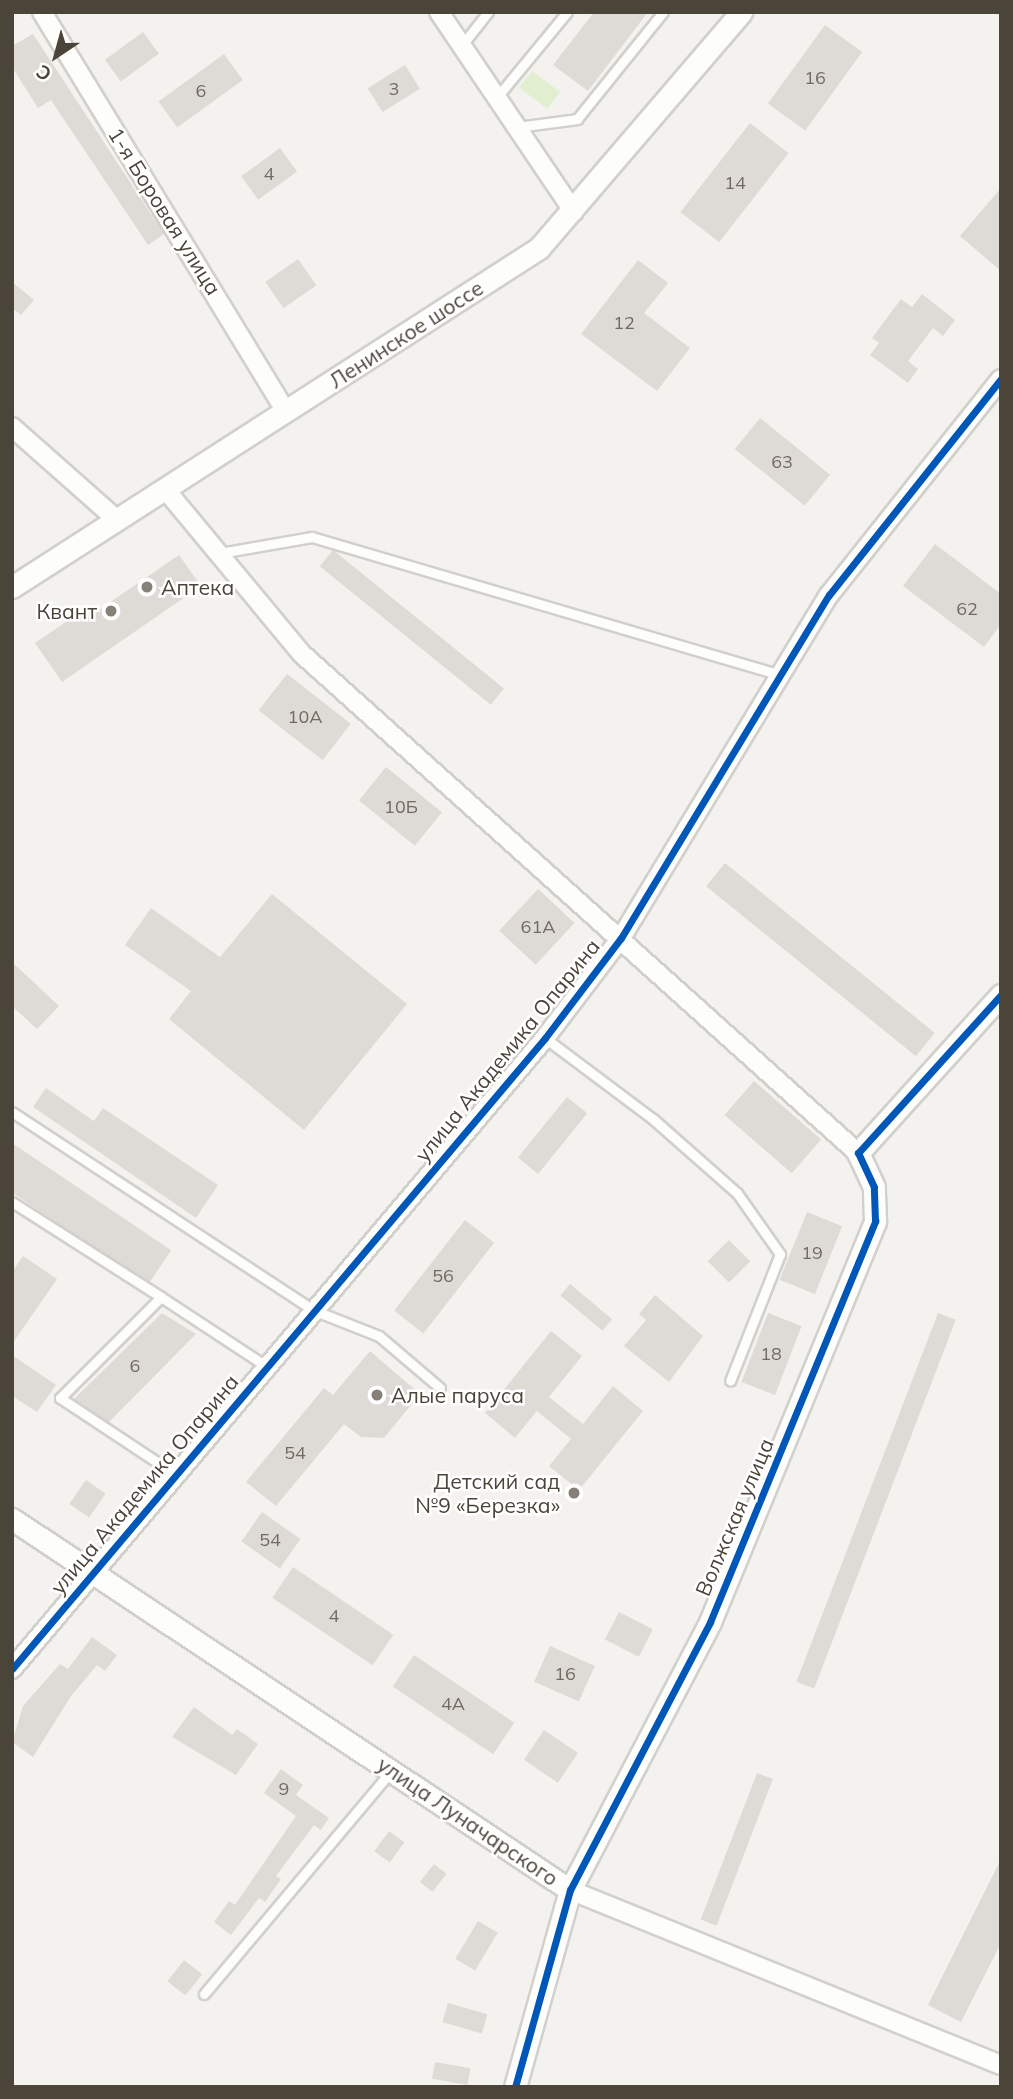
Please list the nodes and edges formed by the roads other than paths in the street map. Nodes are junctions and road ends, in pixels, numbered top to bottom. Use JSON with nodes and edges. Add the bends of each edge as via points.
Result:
{"nodes":[{"id":1,"x":42,"y":12,"type":"edge"},
{"id":2,"x":439,"y":12,"type":"edge"},
{"id":3,"x":488,"y":12,"type":"edge"},
{"id":4,"x":567,"y":12,"type":"edge"},
{"id":5,"x":663,"y":12,"type":"edge"},
{"id":6,"x":741,"y":12,"type":"edge"},
{"id":7,"x":462,"y":46,"type":"junction"},
{"id":8,"x":497,"y":97,"type":"junction"},
{"id":9,"x":517,"y":127,"type":"junction"},
{"id":10,"x":574,"y":212,"type":"junction"},
{"id":11,"x":1001,"y":380,"type":"edge"},
{"id":12,"x":286,"y":411,"type":"junction"},
{"id":13,"x":12,"y":427,"type":"edge"},
{"id":14,"x":164,"y":489,"type":"junction"},
{"id":15,"x":116,"y":519,"type":"junction"},
{"id":16,"x":220,"y":553,"type":"junction"},
{"id":17,"x":12,"y":587,"type":"edge"},
{"id":18,"x":781,"y":676,"type":"junction"},
{"id":19,"x":621,"y":938,"type":"junction"},
{"id":20,"x":1001,"y":995,"type":"edge"},
{"id":21,"x":545,"y":1038,"type":"junction"},
{"id":22,"x":12,"y":1112,"type":"edge"},
{"id":23,"x":858,"y":1153,"type":"junction"},
{"id":24,"x":12,"y":1202,"type":"edge"},
{"id":25,"x":160,"y":1297,"type":"junction"},
{"id":26,"x":313,"y":1310,"type":"junction"},
{"id":27,"x":266,"y":1366,"type":"junction"},
{"id":28,"x":730,"y":1381,"type":"dead end"},
{"id":29,"x":440,"y":1388,"type":"dead end"},
{"id":30,"x":174,"y":1474,"type":"junction"},
{"id":31,"x":12,"y":1519,"type":"edge"},
{"id":32,"x":93,"y":1572,"type":"junction"},
{"id":33,"x":12,"y":1669,"type":"edge"},
{"id":34,"x":392,"y":1770,"type":"junction"},
{"id":35,"x":570,"y":1890,"type":"junction"},
{"id":36,"x":204,"y":1994,"type":"dead end"},
{"id":37,"x":1001,"y":2065,"type":"edge"},
{"id":38,"x":515,"y":2087,"type":"edge"}],
"edges":[{"from":1,"to":12,"type":"street","name":"1-я Боровая улица"},
{"from":2,"to":7,"type":"street"},
{"from":3,"to":7,"type":"lane"},
{"from":4,"to":8,"type":"lane"},
{"from":5,"to":9,"type":"lane","via":[[578,119]]},
{"from":6,"to":10,"type":"street","name":"Ленинское шоссе"},
{"from":7,"to":8,"type":"street"},
{"from":8,"to":9,"type":"street"},
{"from":9,"to":10,"type":"street"},
{"from":10,"to":12,"type":"street","name":"Ленинское шоссе","via":[[539,248]]},
{"from":11,"to":18,"type":"street","name":"улица Академика Опарина","via":[[829,595]]},
{"from":12,"to":14,"type":"street","name":"Ленинское шоссе"},
{"from":13,"to":15,"type":"street"},
{"from":14,"to":15,"type":"street","name":"Ленинское шоссе"},
{"from":14,"to":16,"type":"street"},
{"from":15,"to":17,"type":"street","name":"Ленинское шоссе"},
{"from":16,"to":18,"type":"lane","via":[[312,537]]},
{"from":16,"to":19,"type":"street","via":[[302,654]]},
{"from":18,"to":19,"type":"street","name":"улица Академика Опарина"},
{"from":19,"to":21,"type":"street","name":"улица Академика Опарина"},
{"from":19,"to":23,"type":"street"},
{"from":20,"to":23,"type":"street"},
{"from":21,"to":26,"type":"street","name":"улица Академика Опарина"},
{"from":21,"to":28,"type":"lane","via":[[653,1119],[737,1193],[780,1254]]},
{"from":22,"to":26,"type":"lane"},
{"from":23,"to":35,"type":"street","name":"Волжская улица","via":[[874,1187],[875,1221],[851,1283],[709,1622]]},
{"from":24,"to":25,"type":"lane"},
{"from":25,"to":27,"type":"lane"},
{"from":25,"to":30,"type":"lane","via":[[60,1398]]},
{"from":26,"to":27,"type":"street","name":"улица Академика Опарина"},
{"from":26,"to":29,"type":"lane","via":[[379,1336]]},
{"from":27,"to":30,"type":"street","name":"улица Академика Опарина"},
{"from":30,"to":32,"type":"street","name":"улица Академика Опарина"},
{"from":31,"to":32,"type":"street","name":"улица Луначарского"},
{"from":32,"to":33,"type":"street","name":"улица Академика Опарина"},
{"from":32,"to":34,"type":"street","name":"улица Луначарского"},
{"from":34,"to":35,"type":"street","name":"улица Луначарского"},
{"from":34,"to":36,"type":"lane"},
{"from":35,"to":37,"type":"street","name":"улица Луначарского"},
{"from":35,"to":38,"type":"street","name":"Волжская улица"}]}
